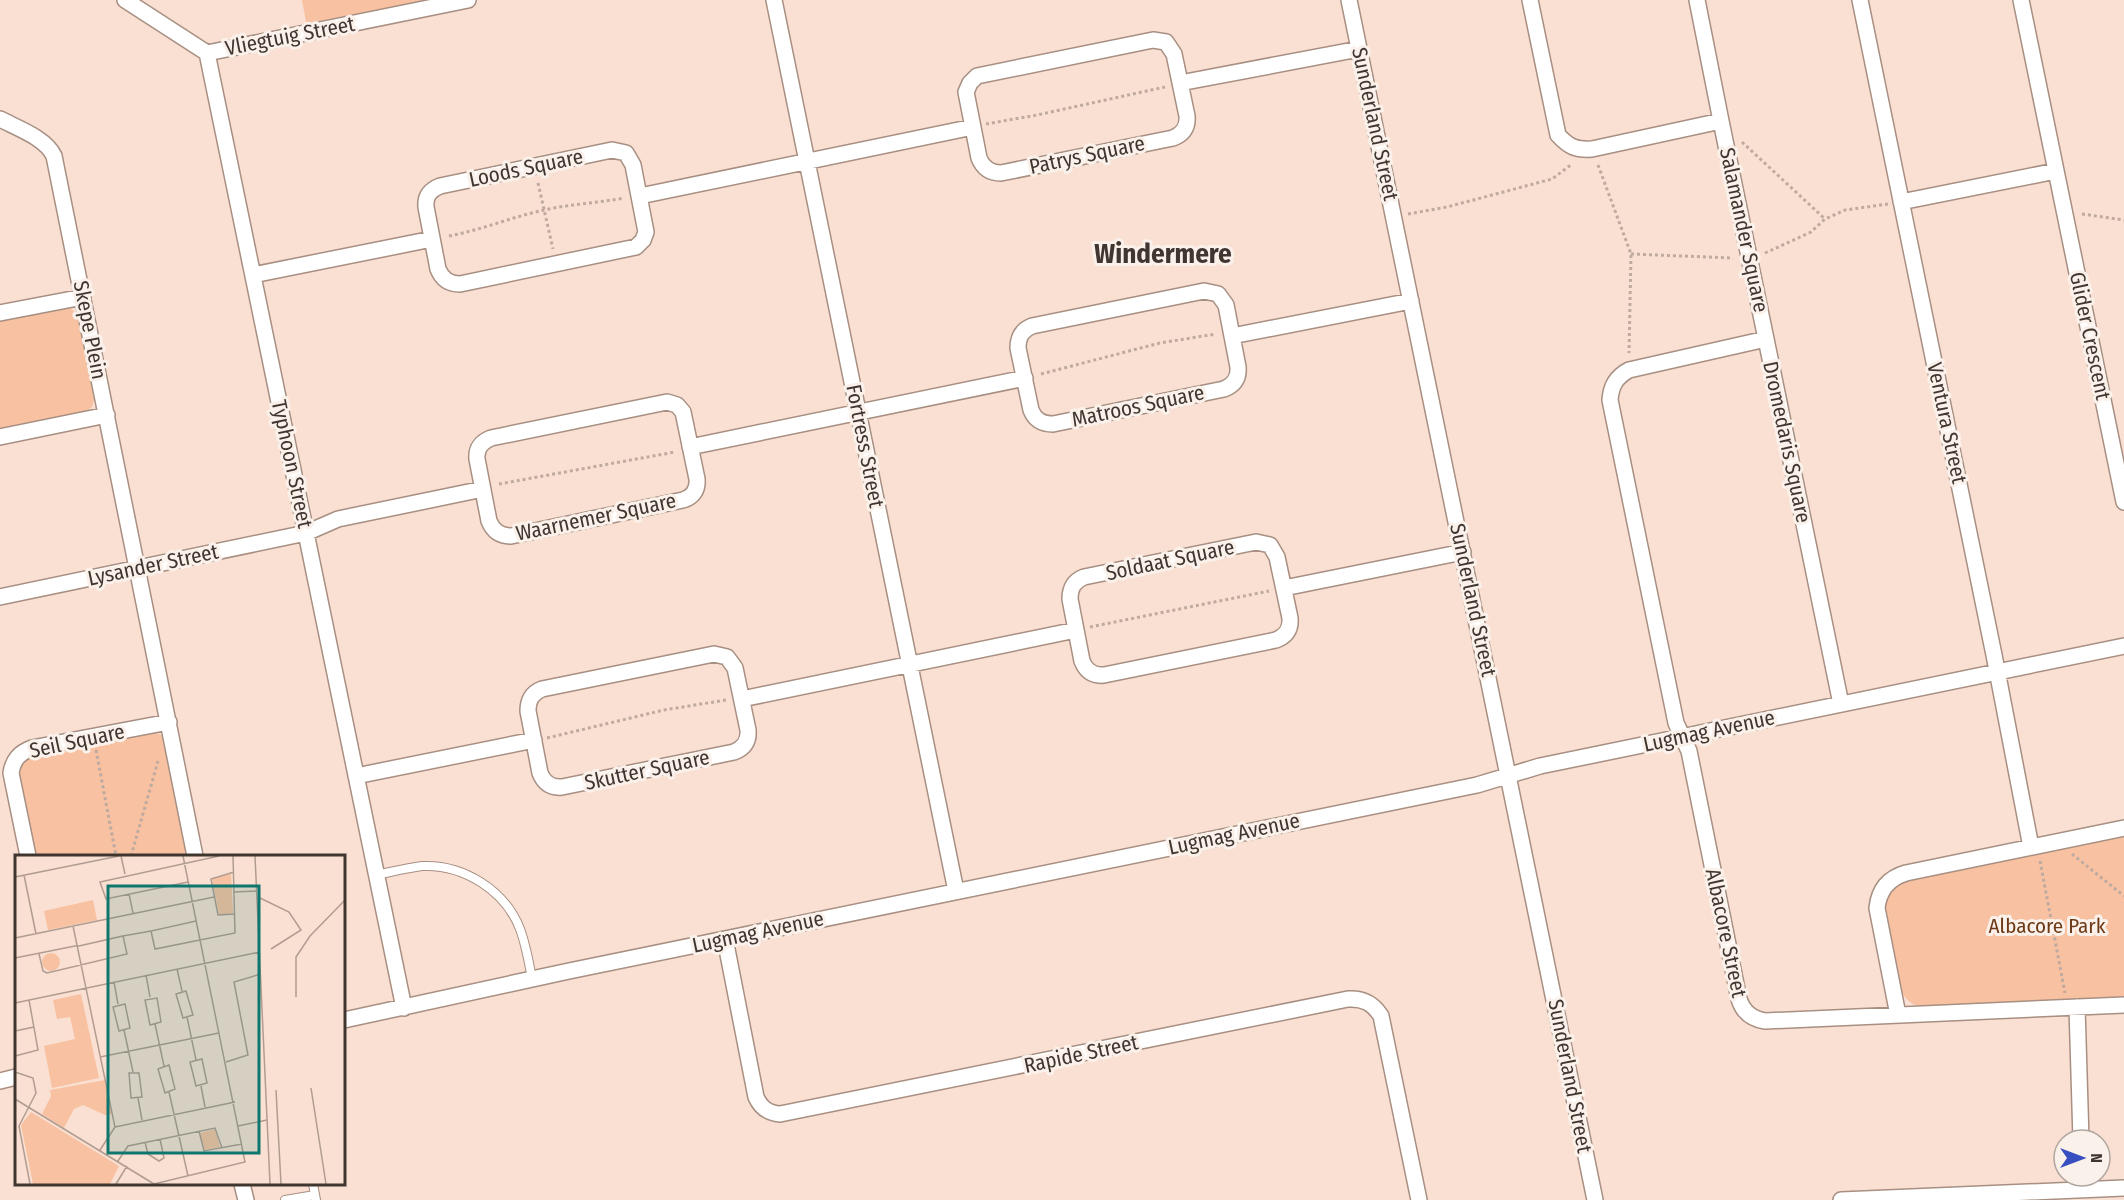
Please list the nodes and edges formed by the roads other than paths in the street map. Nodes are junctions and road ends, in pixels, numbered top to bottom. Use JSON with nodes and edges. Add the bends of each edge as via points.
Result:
{"nodes":[{"id":1,"x":125,"y":0,"type":"edge"},
{"id":2,"x":468,"y":0,"type":"edge"},
{"id":3,"x":774,"y":0,"type":"edge"},
{"id":4,"x":1349,"y":0,"type":"edge"},
{"id":5,"x":1530,"y":0,"type":"edge"},
{"id":6,"x":1696,"y":0,"type":"edge"},
{"id":7,"x":1860,"y":0,"type":"edge"},
{"id":8,"x":2021,"y":0,"type":"edge"},
{"id":9,"x":1359,"y":49,"type":"junction"},
{"id":10,"x":207,"y":53,"type":"junction"},
{"id":11,"x":1180,"y":83,"type":"junction"},
{"id":12,"x":0,"y":119,"type":"edge"},
{"id":13,"x":1721,"y":122,"type":"junction"},
{"id":14,"x":973,"y":127,"type":"junction"},
{"id":15,"x":807,"y":161,"type":"junction"},
{"id":16,"x":2056,"y":171,"type":"junction"},
{"id":17,"x":639,"y":196,"type":"junction"},
{"id":18,"x":1901,"y":202,"type":"junction"},
{"id":19,"x":432,"y":238,"type":"junction"},
{"id":20,"x":253,"y":276,"type":"junction"},
{"id":21,"x":83,"y":297,"type":"junction"},
{"id":22,"x":1411,"y":300,"type":"junction"},
{"id":23,"x":0,"y":313,"type":"edge"},
{"id":24,"x":1232,"y":336,"type":"junction"},
{"id":25,"x":1766,"y":339,"type":"junction"},
{"id":26,"x":1025,"y":378,"type":"junction"},
{"id":27,"x":858,"y":413,"type":"junction"},
{"id":28,"x":107,"y":415,"type":"junction"},
{"id":29,"x":0,"y":437,"type":"edge"},
{"id":30,"x":690,"y":447,"type":"junction"},
{"id":31,"x":483,"y":489,"type":"junction"},
{"id":32,"x":2124,"y":501,"type":"edge"},
{"id":33,"x":306,"y":533,"type":"junction"},
{"id":34,"x":1463,"y":552,"type":"junction"},
{"id":35,"x":138,"y":569,"type":"junction"},
{"id":36,"x":1284,"y":588,"type":"junction"},
{"id":37,"x":0,"y":597,"type":"edge"},
{"id":38,"x":1076,"y":630,"type":"junction"},
{"id":39,"x":2124,"y":646,"type":"edge"},
{"id":40,"x":910,"y":665,"type":"junction"},
{"id":41,"x":1996,"y":672,"type":"junction"},
{"id":42,"x":742,"y":699,"type":"junction"},
{"id":43,"x":1841,"y":704,"type":"junction"},
{"id":44,"x":169,"y":722,"type":"junction"},
{"id":45,"x":1683,"y":736,"type":"junction"},
{"id":46,"x":534,"y":740,"type":"junction"},
{"id":47,"x":1509,"y":775,"type":"junction"},
{"id":48,"x":356,"y":776,"type":"junction"},
{"id":49,"x":2124,"y":828,"type":"edge"},
{"id":50,"x":2031,"y":847,"type":"junction"},
{"id":51,"x":27,"y":855,"type":"edge"},
{"id":52,"x":195,"y":855,"type":"edge"},
{"id":53,"x":376,"y":875,"type":"junction"},
{"id":54,"x":956,"y":891,"type":"junction"},
{"id":55,"x":724,"y":939,"type":"junction"},
{"id":56,"x":532,"y":979,"type":"junction"},
{"id":57,"x":2124,"y":1005,"type":"edge"},
{"id":58,"x":2077,"y":1007,"type":"junction"},
{"id":59,"x":404,"y":1008,"type":"junction"},
{"id":60,"x":1898,"y":1015,"type":"junction"},
{"id":61,"x":345,"y":1020,"type":"edge"},
{"id":62,"x":15,"y":1077,"type":"edge"},
{"id":63,"x":0,"y":1081,"type":"edge"},
{"id":64,"x":2081,"y":1128,"type":"edge"},
{"id":65,"x":242,"y":1185,"type":"edge"},
{"id":66,"x":2063,"y":1188,"type":"edge"},
{"id":67,"x":2032,"y":1196,"type":"edge"},
{"id":68,"x":316,"y":1197,"type":"edge"},
{"id":69,"x":246,"y":1200,"type":"edge"},
{"id":70,"x":285,"y":1200,"type":"edge"},
{"id":71,"x":1419,"y":1200,"type":"edge"},
{"id":72,"x":1595,"y":1200,"type":"edge"},
{"id":73,"x":1840,"y":1200,"type":"edge"}],
"edges":[{"from":1,"to":10,"type":"street","name":"Vliegtuig Street"},
{"from":2,"to":10,"type":"street","name":"Vliegtuig Street"},
{"from":3,"to":15,"type":"street","name":"Fortress Street"},
{"from":4,"to":9,"type":"street","name":"Sunderland Street"},
{"from":5,"to":13,"type":"street","name":"Salamander Square","via":[[1558,135],[1569,146],[1592,149]]},
{"from":6,"to":13,"type":"street","name":"Salamander Square"},
{"from":7,"to":18,"type":"street","name":"Ventura Street"},
{"from":8,"to":16,"type":"street","name":"Glider Crescent"},
{"from":9,"to":11,"type":"street"},
{"from":9,"to":22,"type":"street","name":"Sunderland Street"},
{"from":10,"to":20,"type":"street","name":"Typhoon Street"},
{"from":11,"to":14,"type":"street","name":"Patrys Square","via":[[1173,50],[1167,42],[1157,39],[992,72],[976,76],[968,87]]},
{"from":11,"to":14,"type":"street","name":"Patrys Square","via":[[1187,120],[1181,133],[1173,138],[996,173],[981,163]]},
{"from":12,"to":21,"type":"street","name":"Skepe Plein","via":[[44,143],[54,156]]},
{"from":13,"to":25,"type":"street","name":"Salamander Square"},
{"from":14,"to":15,"type":"street"},
{"from":15,"to":17,"type":"street"},
{"from":15,"to":27,"type":"street","name":"Fortress Street"},
{"from":16,"to":18,"type":"street"},
{"from":16,"to":32,"type":"street","name":"Glider Crescent"},
{"from":17,"to":19,"type":"street","name":"Loods Square","via":[[633,165],[621,151],[533,166],[432,190],[425,203]]},
{"from":17,"to":19,"type":"street","name":"Loods Square","via":[[646,231],[640,244],[556,264],[455,284],[440,274]]},
{"from":18,"to":41,"type":"street","name":"Ventura Street"},
{"from":19,"to":20,"type":"street"},
{"from":20,"to":33,"type":"street","name":"Typhoon Street"},
{"from":21,"to":23,"type":"street"},
{"from":21,"to":28,"type":"street","name":"Skepe Plein"},
{"from":22,"to":24,"type":"street"},
{"from":22,"to":34,"type":"street","name":"Sunderland Street"},
{"from":24,"to":26,"type":"street","name":"Matroos Square","via":[[1224,301],[1209,291],[1032,326],[1021,334],[1018,343]]},
{"from":24,"to":26,"type":"street","name":"Matroos Square","via":[[1239,372],[1233,385],[1167,401],[1048,424],[1032,414]]},
{"from":25,"to":43,"type":"street","name":"Dromedaris Square"},
{"from":25,"to":45,"type":"street","name":"Dromedaris Square","via":[[1629,370],[1622,373],[1611,389],[1610,400],[1676,723]]},
{"from":26,"to":27,"type":"street"},
{"from":27,"to":30,"type":"street"},
{"from":27,"to":40,"type":"street","name":"Fortress Street"},
{"from":28,"to":29,"type":"street"},
{"from":28,"to":35,"type":"street","name":"Skepe Plein"},
{"from":30,"to":31,"type":"street","name":"Waarnemer Square","via":[[683,412],[672,403],[663,402],[487,440],[476,455]]},
{"from":30,"to":31,"type":"street","name":"Waarnemer Square","via":[[697,483],[687,499],[511,536],[501,535],[491,526]]},
{"from":31,"to":33,"type":"street","via":[[338,519]]},
{"from":33,"to":35,"type":"street","name":"Lysander Street"},
{"from":33,"to":48,"type":"street","name":"Typhoon Street"},
{"from":34,"to":36,"type":"street"},
{"from":34,"to":47,"type":"street","name":"Sunderland Street"},
{"from":35,"to":37,"type":"street","name":"Lysander Street"},
{"from":35,"to":44,"type":"street"},
{"from":36,"to":38,"type":"street","name":"Soldaat Square","via":[[1290,623],[1280,638],[1104,675],[1095,675],[1084,665]]},
{"from":36,"to":38,"type":"street","name":"Soldaat Square","via":[[1273,548],[1261,542],[1244,544],[1080,579],[1070,594]]},
{"from":38,"to":40,"type":"street"},
{"from":39,"to":41,"type":"street","name":"Lugmag Avenue"},
{"from":40,"to":42,"type":"street"},
{"from":40,"to":54,"type":"street","name":"Fortress Street"},
{"from":41,"to":43,"type":"street","name":"Lugmag Avenue"},
{"from":41,"to":50,"type":"street","name":"Ventura Street"},
{"from":42,"to":46,"type":"street","name":"Skutter Square","via":[[734,664],[723,655],[714,654],[538,691],[528,706]]},
{"from":42,"to":46,"type":"street","name":"Skutter Square","via":[[748,735],[738,750],[562,787],[552,787],[542,777]]},
{"from":43,"to":45,"type":"street","name":"Lugmag Avenue"},
{"from":44,"to":51,"type":"street","name":"Seil Square","via":[[32,748],[15,759],[12,780]]},
{"from":44,"to":52,"type":"street"},
{"from":45,"to":47,"type":"street","name":"Lugmag Avenue"},
{"from":45,"to":60,"type":"street","name":"Albacore Street","via":[[1744,1010],[1766,1021]]},
{"from":46,"to":48,"type":"street"},
{"from":47,"to":54,"type":"street","name":"Lugmag Avenue","via":[[1477,785]]},
{"from":47,"to":72,"type":"street","name":"Sunderland Street"},
{"from":48,"to":53,"type":"street","name":"Typhoon Street"},
{"from":49,"to":50,"type":"street"},
{"from":50,"to":60,"type":"street","via":[[1898,875],[1885,886],[1877,908]]},
{"from":53,"to":56,"type":"lane","via":[[430,866],[478,880],[512,913],[525,943]]},
{"from":53,"to":59,"type":"street","name":"Typhoon Street"},
{"from":54,"to":55,"type":"street","name":"Lugmag Avenue"},
{"from":55,"to":56,"type":"street","name":"Lugmag Avenue"},
{"from":55,"to":71,"type":"street","name":"Rapide Street","via":[[756,1097],[768,1112],[780,1114],[1348,999],[1363,1000],[1381,1016]]},
{"from":56,"to":59,"type":"street","name":"Lugmag Avenue"},
{"from":57,"to":58,"type":"street","name":"Albacore Street"},
{"from":58,"to":60,"type":"street","name":"Albacore Street"},
{"from":58,"to":64,"type":"street"},
{"from":59,"to":61,"type":"street","name":"Lugmag Avenue"},
{"from":62,"to":63,"type":"street"},
{"from":65,"to":69,"type":"street"},
{"from":66,"to":67,"type":"street"},
{"from":67,"to":73,"type":"street"},
{"from":68,"to":70,"type":"lane"}]}
